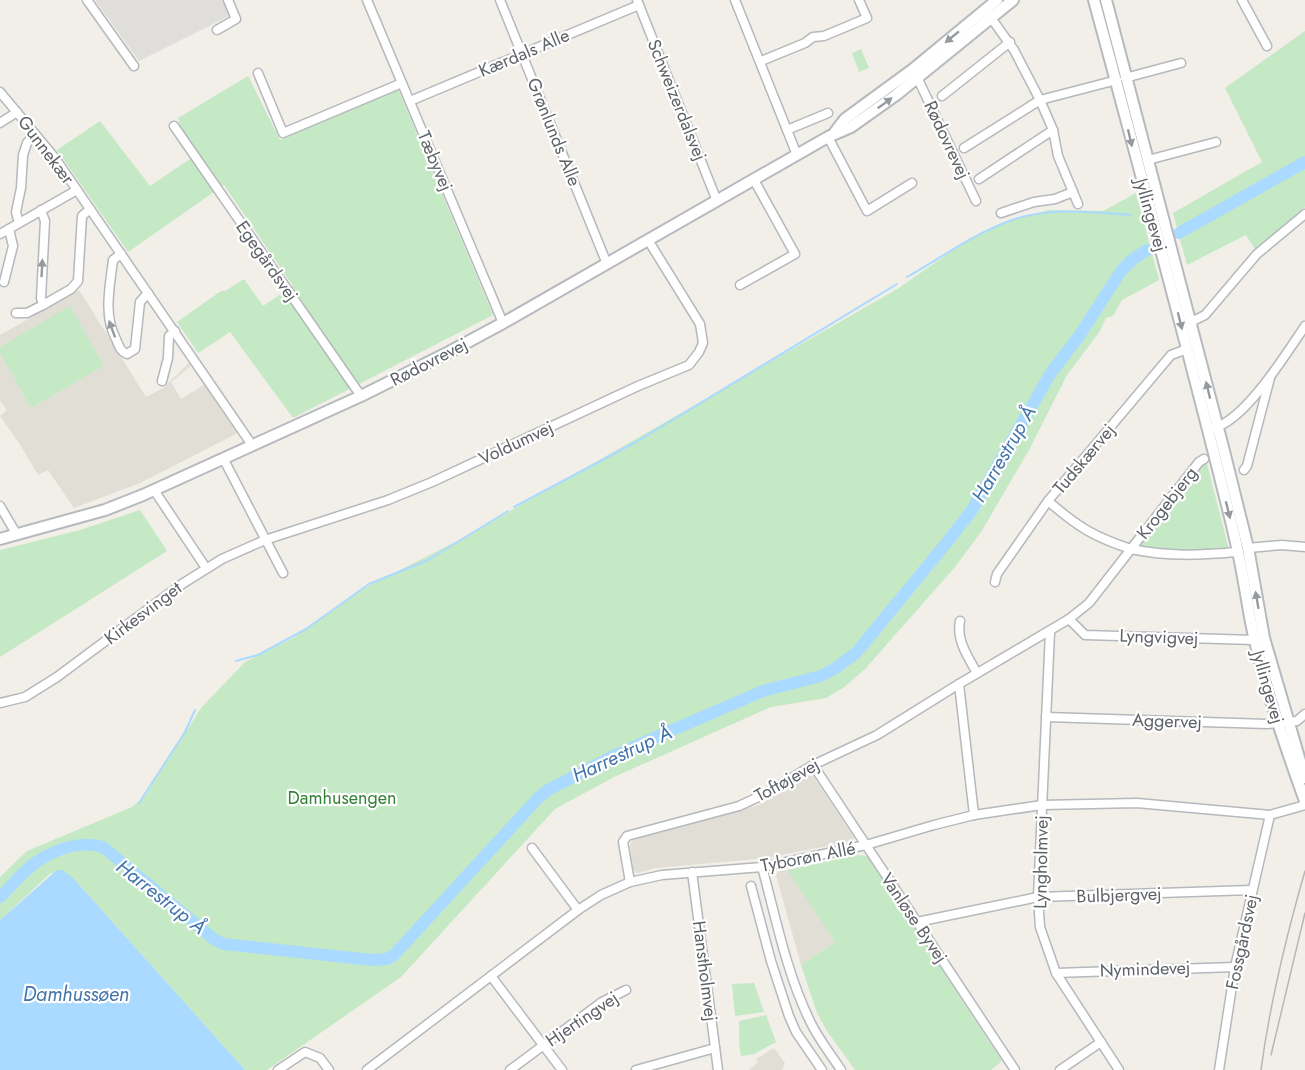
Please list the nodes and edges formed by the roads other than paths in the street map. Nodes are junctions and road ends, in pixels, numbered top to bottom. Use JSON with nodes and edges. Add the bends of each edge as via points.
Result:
{"nodes":[{"id":1,"x":87,"y":0,"type":"edge"},
{"id":2,"x":228,"y":0,"type":"edge"},
{"id":3,"x":367,"y":0,"type":"edge"},
{"id":4,"x":500,"y":0,"type":"edge"},
{"id":5,"x":735,"y":0,"type":"edge"},
{"id":6,"x":858,"y":0,"type":"edge"},
{"id":7,"x":997,"y":0,"type":"edge"},
{"id":8,"x":1013,"y":0,"type":"edge"},
{"id":9,"x":1094,"y":0,"type":"edge"},
{"id":10,"x":1106,"y":0,"type":"edge"},
{"id":11,"x":1242,"y":0,"type":"edge"},
{"id":12,"x":638,"y":3,"type":"edge"},
{"id":13,"x":988,"y":14,"type":"junction"},
{"id":14,"x":217,"y":30,"type":"dead end"},
{"id":15,"x":1010,"y":42,"type":"junction"},
{"id":16,"x":1267,"y":46,"type":"dead end"},
{"id":17,"x":522,"y":54,"type":"junction"},
{"id":18,"x":761,"y":61,"type":"junction"},
{"id":19,"x":1181,"y":63,"type":"dead end"},
{"id":20,"x":134,"y":66,"type":"dead end"},
{"id":21,"x":258,"y":73,"type":"dead end"},
{"id":22,"x":915,"y":74,"type":"junction"},
{"id":23,"x":1121,"y":79,"type":"junction"},
{"id":24,"x":402,"y":83,"type":"junction"},
{"id":25,"x":942,"y":96,"type":"dead end"},
{"id":26,"x":1,"y":97,"type":"edge"},
{"id":27,"x":1040,"y":100,"type":"junction"},
{"id":28,"x":410,"y":101,"type":"junction"},
{"id":29,"x":17,"y":111,"type":"junction"},
{"id":30,"x":828,"y":113,"type":"dead end"},
{"id":31,"x":0,"y":123,"type":"edge"},
{"id":32,"x":174,"y":126,"type":"dead end"},
{"id":33,"x":787,"y":130,"type":"junction"},
{"id":34,"x":1053,"y":130,"type":"junction"},
{"id":35,"x":35,"y":134,"type":"junction"},
{"id":36,"x":831,"y":135,"type":"junction"},
{"id":37,"x":1216,"y":142,"type":"dead end"},
{"id":38,"x":964,"y":148,"type":"dead end"},
{"id":39,"x":797,"y":155,"type":"junction"},
{"id":40,"x":1148,"y":160,"type":"junction"},
{"id":41,"x":979,"y":179,"type":"dead end"},
{"id":42,"x":754,"y":180,"type":"junction"},
{"id":43,"x":912,"y":183,"type":"dead end"},
{"id":44,"x":77,"y":190,"type":"junction"},
{"id":45,"x":1073,"y":192,"type":"junction"},
{"id":46,"x":717,"y":201,"type":"junction"},
{"id":47,"x":976,"y":201,"type":"dead end"},
{"id":48,"x":1078,"y":204,"type":"dead end"},
{"id":49,"x":90,"y":209,"type":"junction"},
{"id":50,"x":41,"y":210,"type":"junction"},
{"id":51,"x":1001,"y":213,"type":"dead end"},
{"id":52,"x":1305,"y":214,"type":"edge"},
{"id":53,"x":19,"y":223,"type":"junction"},
{"id":54,"x":9,"y":229,"type":"junction"},
{"id":55,"x":0,"y":234,"type":"edge"},
{"id":56,"x":648,"y":240,"type":"junction"},
{"id":57,"x":121,"y":254,"type":"junction"},
{"id":58,"x":607,"y":264,"type":"junction"},
{"id":59,"x":4,"y":282,"type":"dead end"},
{"id":60,"x":740,"y":285,"type":"dead end"},
{"id":61,"x":148,"y":293,"type":"junction"},
{"id":62,"x":43,"y":305,"type":"junction"},
{"id":63,"x":16,"y":313,"type":"dead end"},
{"id":64,"x":1191,"y":322,"type":"junction"},
{"id":65,"x":503,"y":323,"type":"junction"},
{"id":66,"x":1305,"y":326,"type":"edge"},
{"id":67,"x":175,"y":332,"type":"junction"},
{"id":68,"x":1187,"y":350,"type":"junction"},
{"id":69,"x":1271,"y":375,"type":"junction"},
{"id":70,"x":162,"y":381,"type":"dead end"},
{"id":71,"x":361,"y":396,"type":"junction"},
{"id":72,"x":1213,"y":428,"type":"junction"},
{"id":73,"x":252,"y":445,"type":"junction"},
{"id":74,"x":222,"y":458,"type":"junction"},
{"id":75,"x":1204,"y":459,"type":"dead end"},
{"id":76,"x":1244,"y":470,"type":"dead end"},
{"id":77,"x":154,"y":490,"type":"junction"},
{"id":78,"x":1048,"y":501,"type":"junction"},
{"id":79,"x":0,"y":506,"type":"edge"},
{"id":80,"x":17,"y":535,"type":"junction"},
{"id":81,"x":0,"y":539,"type":"edge"},
{"id":82,"x":265,"y":540,"type":"junction"},
{"id":83,"x":1305,"y":547,"type":"edge"},
{"id":84,"x":1131,"y":549,"type":"junction"},
{"id":85,"x":1243,"y":550,"type":"junction"},
{"id":86,"x":206,"y":568,"type":"junction"},
{"id":87,"x":283,"y":573,"type":"dead end"},
{"id":88,"x":995,"y":582,"type":"dead end"},
{"id":89,"x":1069,"y":619,"type":"junction"},
{"id":90,"x":960,"y":621,"type":"dead end"},
{"id":91,"x":1052,"y":630,"type":"junction"},
{"id":92,"x":1255,"y":640,"type":"junction"},
{"id":93,"x":977,"y":673,"type":"junction"},
{"id":94,"x":959,"y":684,"type":"junction"},
{"id":95,"x":0,"y":703,"type":"edge"},
{"id":96,"x":1305,"y":714,"type":"edge"},
{"id":97,"x":1046,"y":717,"type":"junction"},
{"id":98,"x":1283,"y":722,"type":"junction"},
{"id":99,"x":813,"y":765,"type":"junction"},
{"id":100,"x":1305,"y":778,"type":"edge"},
{"id":101,"x":1305,"y":803,"type":"edge"},
{"id":102,"x":1042,"y":805,"type":"junction"},
{"id":103,"x":1270,"y":814,"type":"junction"},
{"id":104,"x":975,"y":815,"type":"junction"},
{"id":105,"x":866,"y":845,"type":"junction"},
{"id":106,"x":532,"y":848,"type":"dead end"},
{"id":107,"x":762,"y":867,"type":"junction"},
{"id":108,"x":692,"y":872,"type":"junction"},
{"id":109,"x":630,"y":882,"type":"junction"},
{"id":110,"x":751,"y":886,"type":"dead end"},
{"id":111,"x":1252,"y":890,"type":"junction"},
{"id":112,"x":1038,"y":897,"type":"junction"},
{"id":113,"x":578,"y":910,"type":"junction"},
{"id":114,"x":917,"y":921,"type":"junction"},
{"id":115,"x":786,"y":957,"type":"junction"},
{"id":116,"x":771,"y":961,"type":"junction"},
{"id":117,"x":1235,"y":967,"type":"junction"},
{"id":118,"x":1056,"y":973,"type":"junction"},
{"id":119,"x":491,"y":976,"type":"junction"},
{"id":120,"x":626,"y":990,"type":"dead end"},
{"id":121,"x":1101,"y":1042,"type":"junction"},
{"id":122,"x":543,"y":1045,"type":"junction"},
{"id":123,"x":715,"y":1048,"type":"junction"},
{"id":124,"x":278,"y":1070,"type":"edge"},
{"id":125,"x":329,"y":1070,"type":"edge"},
{"id":126,"x":367,"y":1070,"type":"edge"},
{"id":127,"x":510,"y":1070,"type":"edge"},
{"id":128,"x":562,"y":1070,"type":"edge"},
{"id":129,"x":636,"y":1070,"type":"edge"},
{"id":130,"x":718,"y":1070,"type":"edge"},
{"id":131,"x":822,"y":1070,"type":"edge"},
{"id":132,"x":842,"y":1070,"type":"edge"},
{"id":133,"x":1015,"y":1070,"type":"edge"},
{"id":134,"x":1060,"y":1070,"type":"edge"},
{"id":135,"x":1119,"y":1070,"type":"edge"},
{"id":136,"x":1219,"y":1070,"type":"edge"}],
"edges":[{"from":1,"to":20,"type":"street"},
{"from":2,"to":14,"type":"street","via":[[236,19]]},
{"from":3,"to":24,"type":"street","name":"Tæbyvej"},
{"from":4,"to":17,"type":"street","name":"Grønlunds Alle"},
{"from":5,"to":18,"type":"street"},
{"from":6,"to":18,"type":"street","via":[[867,18]]},
{"from":7,"to":13,"type":"street","name":"Rødovrevej"},
{"from":8,"to":13,"type":"street","name":"Rødovrevej"},
{"from":9,"to":23,"type":"street","name":"Jyllingevej"},
{"from":10,"to":23,"type":"street","name":"Jyllingevej"},
{"from":11,"to":16,"type":"street"},
{"from":12,"to":17,"type":"street","name":"Kærdals Alle"},
{"from":12,"to":46,"type":"street","name":"Schweizerdalsvej"},
{"from":13,"to":15,"type":"street"},
{"from":13,"to":22,"type":"street","name":"Rødovrevej"},
{"from":15,"to":25,"type":"street"},
{"from":15,"to":27,"type":"street"},
{"from":17,"to":28,"type":"street","name":"Kærdals Alle"},
{"from":17,"to":58,"type":"street","name":"Grønlunds Alle"},
{"from":18,"to":33,"type":"street"},
{"from":19,"to":23,"type":"street"},
{"from":21,"to":24,"type":"street","via":[[283,133]]},
{"from":22,"to":36,"type":"street","name":"Rødovrevej","via":[[845,119]]},
{"from":22,"to":47,"type":"street","name":"Rødovrevej"},
{"from":23,"to":27,"type":"street"},
{"from":23,"to":40,"type":"street","name":"Jyllingevej"},
{"from":23,"to":68,"type":"street","name":"Jyllingevej","one_way":true,"via":[[1136,159]]},
{"from":24,"to":28,"type":"street","name":"Tæbyvej"},
{"from":26,"to":29,"type":"street","name":"Gunnekær"},
{"from":27,"to":34,"type":"street"},
{"from":27,"to":38,"type":"street"},
{"from":28,"to":65,"type":"street","name":"Tæbyvej"},
{"from":29,"to":31,"type":"street"},
{"from":29,"to":35,"type":"street","name":"Gunnekær"},
{"from":30,"to":33,"type":"street"},
{"from":32,"to":71,"type":"street","name":"Egegårdsvej"},
{"from":33,"to":39,"type":"street"},
{"from":34,"to":41,"type":"street"},
{"from":34,"to":45,"type":"street","via":[[1058,156]]},
{"from":35,"to":44,"type":"street","name":"Gunnekær"},
{"from":35,"to":53,"type":"street","via":[[23,155],[16,212]]},
{"from":36,"to":39,"type":"street","name":"Rødovrevej"},
{"from":36,"to":43,"type":"street","via":[[867,211]]},
{"from":37,"to":40,"type":"street","name":"Jyllingevej"},
{"from":39,"to":42,"type":"street","name":"Rødovrevej"},
{"from":40,"to":64,"type":"street","name":"Jyllingevej"},
{"from":42,"to":46,"type":"street","name":"Rødovrevej"},
{"from":42,"to":60,"type":"street","via":[[795,254]]},
{"from":44,"to":49,"type":"street","name":"Gunnekær"},
{"from":44,"to":50,"type":"street"},
{"from":45,"to":48,"type":"street"},
{"from":45,"to":51,"type":"street"},
{"from":46,"to":56,"type":"street","name":"Rødovrevej"},
{"from":49,"to":57,"type":"street","name":"Gunnekær"},
{"from":49,"to":62,"type":"street","via":[[82,216],[78,281],[71,290]]},
{"from":50,"to":53,"type":"street"},
{"from":62,"to":50,"type":"street","one_way":true,"via":[[45,221]]},
{"from":52,"to":64,"type":"street","via":[[1274,237],[1205,315]]},
{"from":53,"to":54,"type":"street"},
{"from":54,"to":55,"type":"street"},
{"from":54,"to":59,"type":"street","via":[[13,246]]},
{"from":56,"to":58,"type":"street","name":"Rødovrevej"},
{"from":56,"to":82,"type":"street","name":"Voldumvej","via":[[700,324],[703,343],[689,365],[432,482]]},
{"from":57,"to":61,"type":"street","name":"Gunnekær"},
{"from":61,"to":57,"type":"street","one_way":true,"via":[[140,302],[135,349],[127,354],[122,352],[110,329],[108,315],[113,260]]},
{"from":58,"to":65,"type":"street","name":"Rødovrevej"},
{"from":61,"to":67,"type":"street","name":"Gunnekær"},
{"from":62,"to":63,"type":"street","via":[[27,313]]},
{"from":72,"to":64,"type":"street","name":"Jyllingevej","one_way":true},
{"from":65,"to":71,"type":"street","name":"Rødovrevej"},
{"from":66,"to":69,"type":"street"},
{"from":67,"to":70,"type":"street","via":[[169,336]]},
{"from":67,"to":73,"type":"street","name":"Gunnekær"},
{"from":68,"to":72,"type":"street","name":"Jyllingevej"},
{"from":68,"to":78,"type":"street","name":"Tudskærvej","via":[[1172,356]]},
{"from":69,"to":72,"type":"street","via":[[1232,420]]},
{"from":69,"to":76,"type":"street"},
{"from":71,"to":73,"type":"street","name":"Rødovrevej"},
{"from":72,"to":85,"type":"street","name":"Jyllingevej"},
{"from":73,"to":74,"type":"street","name":"Rødovrevej"},
{"from":74,"to":77,"type":"street","name":"Rødovrevej"},
{"from":74,"to":82,"type":"street"},
{"from":75,"to":84,"type":"street","name":"Krogebjerg"},
{"from":77,"to":80,"type":"street","name":"Rødovrevej","via":[[106,509]]},
{"from":77,"to":86,"type":"street"},
{"from":78,"to":84,"type":"street","via":[[1100,539]]},
{"from":78,"to":88,"type":"street","name":"Tudskærvej"},
{"from":79,"to":80,"type":"street"},
{"from":80,"to":81,"type":"street","name":"Rødovrevej"},
{"from":82,"to":86,"type":"street","name":"Voldumvej"},
{"from":82,"to":87,"type":"street"},
{"from":83,"to":85,"type":"street","name":"Krogebjerg","via":[[1282,545]]},
{"from":84,"to":85,"type":"street","name":"Krogebjerg","via":[[1190,556]]},
{"from":84,"to":89,"type":"street","name":"Toftøjevej","via":[[1089,603]]},
{"from":85,"to":92,"type":"street","name":"Jyllingevej"},
{"from":98,"to":85,"type":"street","name":"Jyllingevej","one_way":true},
{"from":86,"to":95,"type":"street","name":"Kirkesvinget","via":[[25,698]]},
{"from":89,"to":91,"type":"street","name":"Toftøjevej"},
{"from":89,"to":92,"type":"street","name":"Lyngvigvej","via":[[1085,635]]},
{"from":90,"to":93,"type":"street","via":[[958,630],[964,650]]},
{"from":91,"to":93,"type":"street","name":"Toftøjevej"},
{"from":91,"to":97,"type":"street","name":"Lyngholmvej"},
{"from":92,"to":98,"type":"street","name":"Jyllingevej"},
{"from":93,"to":94,"type":"street","name":"Toftøjevej"},
{"from":94,"to":99,"type":"street","name":"Toftøjevej","via":[[878,735]]},
{"from":94,"to":104,"type":"street"},
{"from":96,"to":98,"type":"street","via":[[1297,721]]},
{"from":97,"to":98,"type":"street","name":"Aggervej"},
{"from":97,"to":102,"type":"street","name":"Lyngholmvej"},
{"from":98,"to":100,"type":"street","name":"Jyllingevej"},
{"from":98,"to":101,"type":"street","name":"Jyllingevej"},
{"from":99,"to":105,"type":"street","name":"Vanløse Byvej"},
{"from":99,"to":109,"type":"street","name":"Toftøjevej","via":[[739,806],[627,836],[623,842]]},
{"from":101,"to":103,"type":"street","name":"Tyborøn Allé"},
{"from":102,"to":103,"type":"street","name":"Tyborøn Allé","via":[[1137,803]]},
{"from":102,"to":104,"type":"street","name":"Tyborøn Allé"},
{"from":102,"to":112,"type":"street","name":"Lyngholmvej"},
{"from":103,"to":111,"type":"street","name":"Fossgårdsvej"},
{"from":104,"to":105,"type":"street","name":"Tyborøn Allé"},
{"from":105,"to":107,"type":"street","name":"Tyborøn Allé"},
{"from":105,"to":114,"type":"street","name":"Vanløse Byvej"},
{"from":106,"to":113,"type":"street"},
{"from":107,"to":108,"type":"street","name":"Tyborøn Allé"},
{"from":107,"to":115,"type":"street"},
{"from":108,"to":109,"type":"street","name":"Tyborøn Allé"},
{"from":108,"to":123,"type":"street","name":"Hanstholmvej"},
{"from":109,"to":113,"type":"street","name":"Tyborøn Allé"},
{"from":110,"to":116,"type":"street"},
{"from":111,"to":112,"type":"street","name":"Bulbjergvej"},
{"from":111,"to":117,"type":"street","name":"Fossgårdsvej"},
{"from":112,"to":114,"type":"street","name":"Bulbjergvej"},
{"from":112,"to":118,"type":"street","name":"Lyngholmvej","via":[[1040,927]]},
{"from":113,"to":119,"type":"street","name":"Tyborøn Allé"},
{"from":114,"to":133,"type":"street","name":"Vanløse Byvej"},
{"from":115,"to":116,"type":"street"},
{"from":115,"to":132,"type":"street","via":[[808,1018]]},
{"from":116,"to":131,"type":"street","via":[[796,1032]]},
{"from":117,"to":118,"type":"street","name":"Nymindevej"},
{"from":117,"to":136,"type":"street","name":"Fossgårdsvej"},
{"from":118,"to":121,"type":"street","name":"Lyngholmvej"},
{"from":119,"to":122,"type":"street"},
{"from":119,"to":126,"type":"street","name":"Tyborøn Allé"},
{"from":120,"to":122,"type":"street","name":"Hjertingvej","via":[[602,1002]]},
{"from":121,"to":134,"type":"street"},
{"from":121,"to":135,"type":"street","name":"Lyngholmvej"},
{"from":122,"to":127,"type":"street","name":"Hjertingvej"},
{"from":122,"to":128,"type":"street"},
{"from":123,"to":129,"type":"street"},
{"from":123,"to":130,"type":"street","name":"Hanstholmvej"},
{"from":124,"to":125,"type":"street","via":[[305,1052],[320,1058]]}]}
